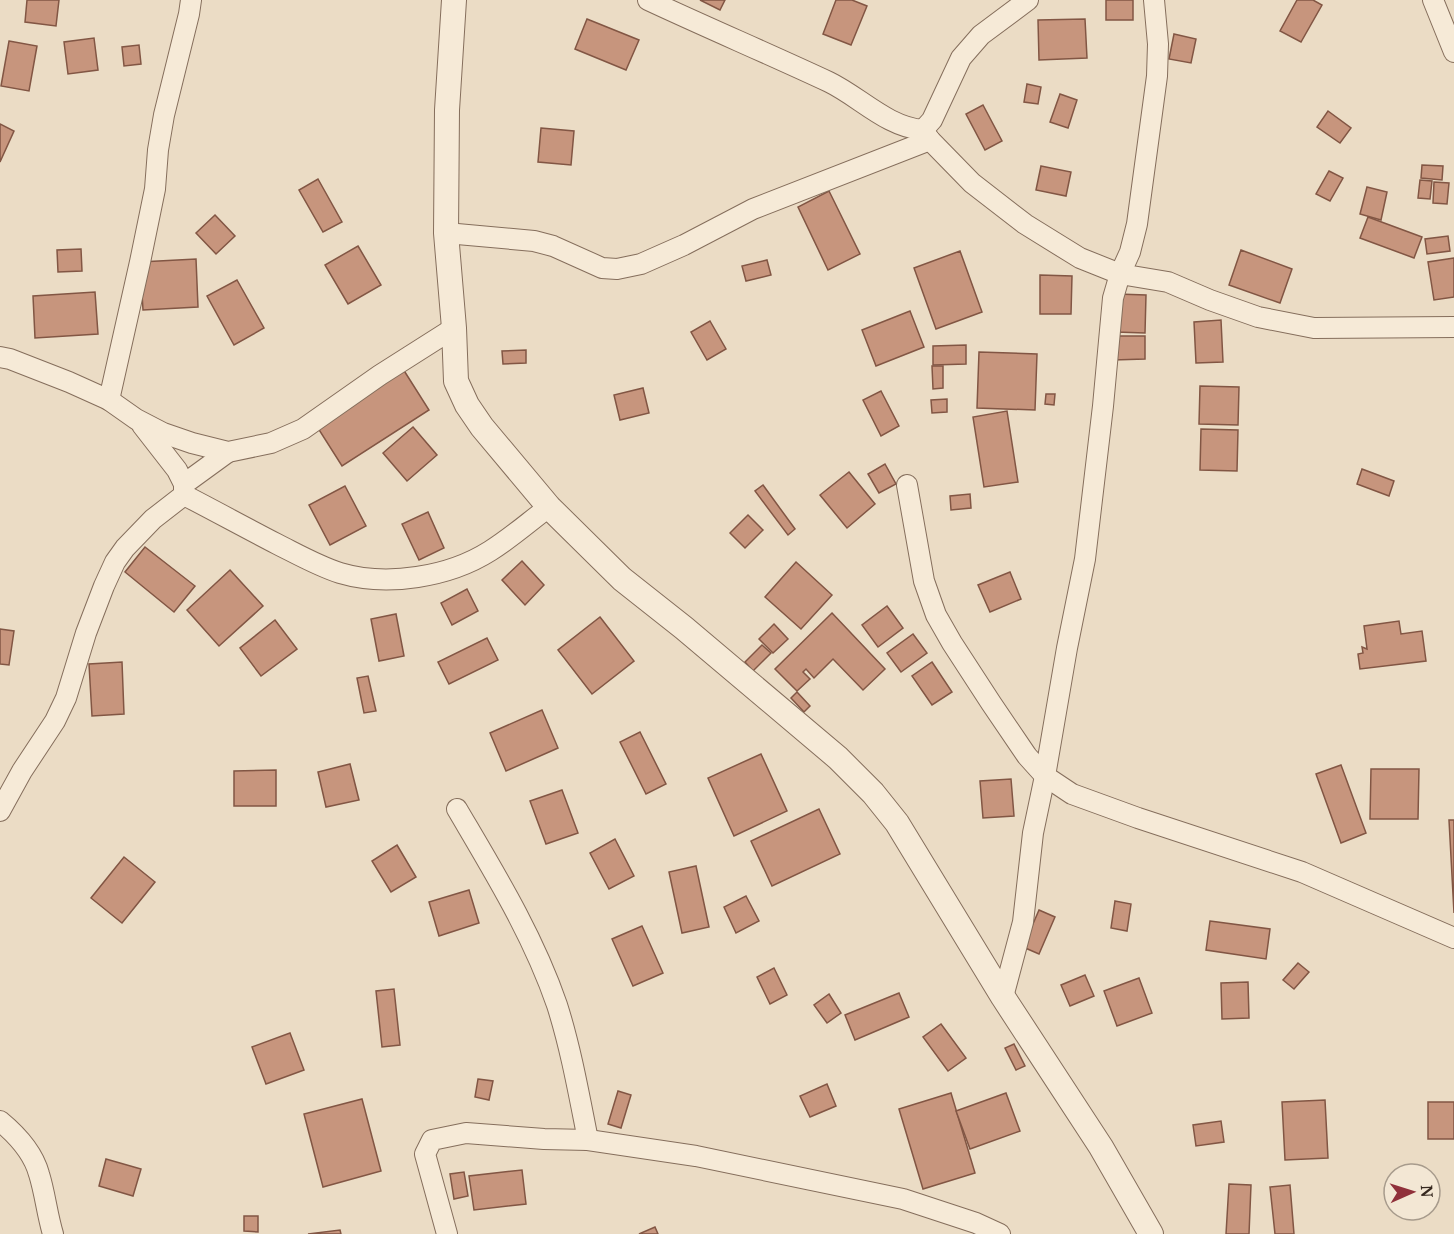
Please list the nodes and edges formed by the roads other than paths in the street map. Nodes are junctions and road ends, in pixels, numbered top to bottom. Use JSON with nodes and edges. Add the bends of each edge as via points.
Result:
{"nodes":[{"id":1,"x":191,"y":0,"type":"edge"},
{"id":2,"x":454,"y":0,"type":"edge"},
{"id":3,"x":648,"y":0,"type":"edge"},
{"id":4,"x":1028,"y":0,"type":"edge"},
{"id":5,"x":1154,"y":0,"type":"edge"},
{"id":6,"x":1433,"y":0,"type":"edge"},
{"id":7,"x":1454,"y":52,"type":"edge"},
{"id":8,"x":926,"y":135,"type":"junction"},
{"id":9,"x":446,"y":233,"type":"junction"},
{"id":10,"x":1120,"y":274,"type":"junction"},
{"id":11,"x":1454,"y":327,"type":"edge"},
{"id":12,"x":453,"y":328,"type":"junction"},
{"id":13,"x":0,"y":357,"type":"edge"},
{"id":14,"x":109,"y":400,"type":"junction"},
{"id":15,"x":136,"y":418,"type":"junction"},
{"id":16,"x":228,"y":452,"type":"junction"},
{"id":17,"x":907,"y":485,"type":"dead end"},
{"id":18,"x":184,"y":489,"type":"junction"},
{"id":19,"x":549,"y":507,"type":"junction"},
{"id":20,"x":1045,"y":776,"type":"junction"},
{"id":21,"x":457,"y":809,"type":"dead end"},
{"id":22,"x":0,"y":811,"type":"edge"},
{"id":23,"x":1454,"y":938,"type":"edge"},
{"id":24,"x":1003,"y":997,"type":"junction"},
{"id":25,"x":0,"y":1121,"type":"edge"},
{"id":26,"x":588,"y":1140,"type":"junction"},
{"id":27,"x":52,"y":1234,"type":"edge"},
{"id":28,"x":447,"y":1234,"type":"edge"},
{"id":29,"x":1000,"y":1234,"type":"edge"},
{"id":30,"x":1151,"y":1234,"type":"edge"}],
"edges":[{"from":1,"to":14,"type":"street","via":[[164,115],[155,189]]},
{"from":2,"to":9,"type":"street","via":[[447,110]]},
{"from":3,"to":8,"type":"street","via":[[832,84],[899,125]]},
{"from":4,"to":8,"type":"street","via":[[981,35],[961,58]]},
{"from":5,"to":10,"type":"street","via":[[1156,85],[1137,224]]},
{"from":6,"to":7,"type":"street"},
{"from":8,"to":9,"type":"street","via":[[753,209],[641,264],[617,270],[602,268],[534,241]]},
{"from":8,"to":10,"type":"street","via":[[972,183],[1025,224],[1080,258]]},
{"from":9,"to":12,"type":"street"},
{"from":10,"to":11,"type":"street","via":[[1168,282],[1258,317],[1314,328]]},
{"from":10,"to":20,"type":"street","via":[[1113,298],[1085,559]]},
{"from":12,"to":16,"type":"street","via":[[303,429],[271,443]]},
{"from":12,"to":19,"type":"street","via":[[456,381],[467,405]]},
{"from":13,"to":14,"type":"street"},
{"from":14,"to":15,"type":"street"},
{"from":15,"to":16,"type":"street","via":[[163,433]]},
{"from":15,"to":18,"type":"street","via":[[177,470]]},
{"from":16,"to":18,"type":"street"},
{"from":17,"to":20,"type":"street","via":[[924,581],[936,615],[991,703]]},
{"from":18,"to":19,"type":"street","via":[[314,563],[366,579],[433,575],[459,566],[489,552]]},
{"from":18,"to":22,"type":"street","via":[[115,562],[56,721]]},
{"from":19,"to":24,"type":"street","via":[[622,579],[838,758],[873,793],[897,823]]},
{"from":20,"to":23,"type":"street","via":[[1072,794],[1302,872]]},
{"from":20,"to":24,"type":"street","via":[[1033,833],[1023,922]]},
{"from":21,"to":26,"type":"street","via":[[520,919],[557,1005]]},
{"from":24,"to":30,"type":"street","via":[[1101,1148]]},
{"from":25,"to":27,"type":"street","via":[[28,1150],[39,1172]]},
{"from":26,"to":28,"type":"street","via":[[466,1133],[432,1140],[425,1155]]},
{"from":26,"to":29,"type":"street","via":[[696,1156],[903,1199]]}]}
